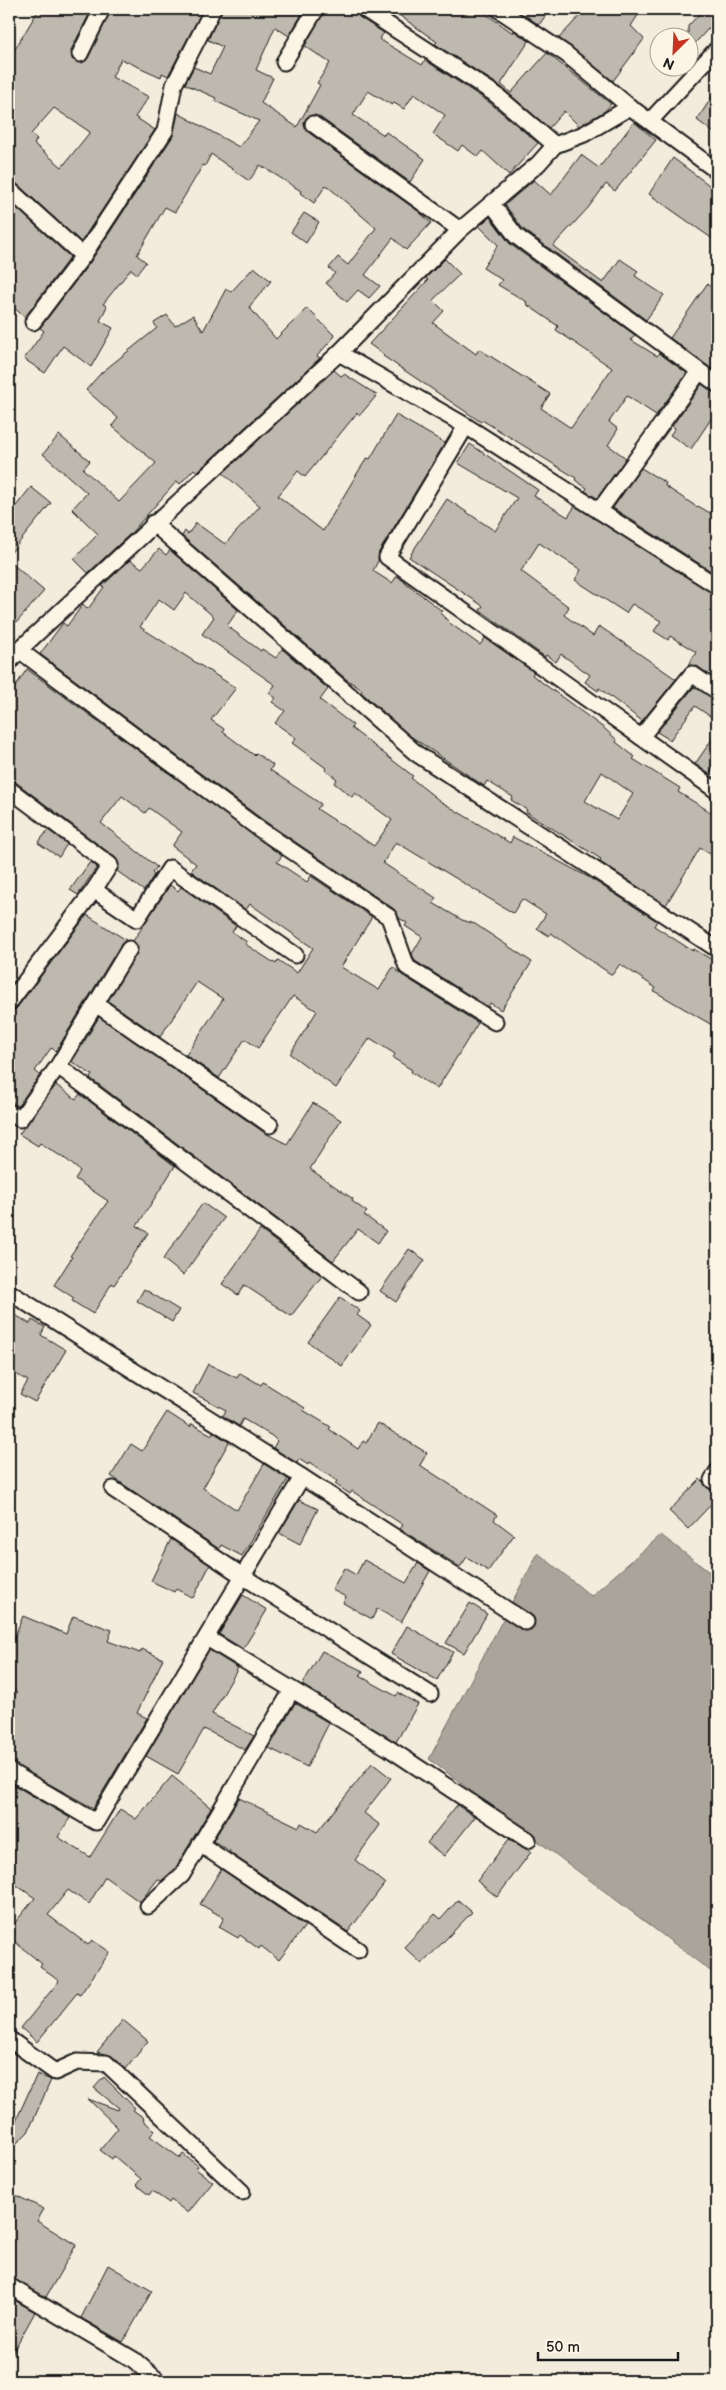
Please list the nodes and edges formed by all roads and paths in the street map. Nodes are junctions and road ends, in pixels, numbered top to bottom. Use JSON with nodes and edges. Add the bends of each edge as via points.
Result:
{"nodes":[{"id":1,"x":102,"y":9,"type":"edge"},
{"id":2,"x":212,"y":9,"type":"edge"},
{"id":3,"x":316,"y":9,"type":"edge"},
{"id":4,"x":364,"y":9,"type":"edge"},
{"id":5,"x":498,"y":9,"type":"edge"},
{"id":6,"x":717,"y":50,"type":"edge"},
{"id":7,"x":80,"y":54,"type":"dead end"},
{"id":8,"x":284,"y":62,"type":"dead end"},
{"id":9,"x":630,"y":107,"type":"junction"},
{"id":10,"x":650,"y":121,"type":"junction"},
{"id":11,"x":313,"y":124,"type":"dead end"},
{"id":12,"x":555,"y":145,"type":"junction"},
{"id":13,"x":717,"y":171,"type":"edge"},
{"id":14,"x":9,"y":189,"type":"edge"},
{"id":15,"x":492,"y":204,"type":"junction"},
{"id":16,"x":460,"y":230,"type":"junction"},
{"id":17,"x":83,"y":256,"type":"junction"},
{"id":18,"x":34,"y":322,"type":"dead end"},
{"id":19,"x":339,"y":353,"type":"junction"},
{"id":20,"x":699,"y":372,"type":"junction"},
{"id":21,"x":717,"y":384,"type":"edge"},
{"id":22,"x":466,"y":426,"type":"junction"},
{"id":23,"x":599,"y":510,"type":"junction"},
{"id":24,"x":153,"y":523,"type":"junction"},
{"id":25,"x":717,"y":586,"type":"edge"},
{"id":26,"x":19,"y":650,"type":"junction"},
{"id":27,"x":9,"y":663,"type":"edge"},
{"id":28,"x":717,"y":691,"type":"edge"},
{"id":29,"x":641,"y":737,"type":"junction"},
{"id":30,"x":9,"y":789,"type":"edge"},
{"id":31,"x":717,"y":790,"type":"edge"},
{"id":32,"x":94,"y":890,"type":"junction"},
{"id":33,"x":129,"y":949,"type":"dead end"},
{"id":34,"x":717,"y":949,"type":"edge"},
{"id":35,"x":295,"y":955,"type":"dead end"},
{"id":36,"x":9,"y":1002,"type":"edge"},
{"id":37,"x":96,"y":1004,"type":"junction"},
{"id":38,"x":495,"y":1022,"type":"dead end"},
{"id":39,"x":58,"y":1066,"type":"junction"},
{"id":40,"x":9,"y":1112,"type":"edge"},
{"id":41,"x":270,"y":1125,"type":"dead end"},
{"id":42,"x":9,"y":1292,"type":"edge"},
{"id":43,"x":359,"y":1292,"type":"dead end"},
{"id":44,"x":717,"y":1472,"type":"edge"},
{"id":45,"x":302,"y":1477,"type":"junction"},
{"id":46,"x":717,"y":1483,"type":"edge"},
{"id":47,"x":113,"y":1488,"type":"dead end"},
{"id":48,"x":244,"y":1577,"type":"junction"},
{"id":49,"x":526,"y":1622,"type":"dead end"},
{"id":50,"x":207,"y":1638,"type":"junction"},
{"id":51,"x":292,"y":1690,"type":"junction"},
{"id":52,"x":430,"y":1694,"type":"dead end"},
{"id":53,"x":9,"y":1771,"type":"edge"},
{"id":54,"x":528,"y":1840,"type":"dead end"},
{"id":55,"x":200,"y":1844,"type":"junction"},
{"id":56,"x":148,"y":1906,"type":"dead end"},
{"id":57,"x":358,"y":1950,"type":"dead end"},
{"id":58,"x":9,"y":2039,"type":"edge"},
{"id":59,"x":242,"y":2192,"type":"dead end"},
{"id":60,"x":9,"y":2286,"type":"edge"},
{"id":61,"x":158,"y":2381,"type":"edge"}],
"edges":[{"from":1,"to":7,"type":"street"},
{"from":2,"to":17,"type":"street","via":[[174,85],[165,131]]},
{"from":3,"to":8,"type":"street"},
{"from":4,"to":12,"type":"street","via":[[495,94]]},
{"from":5,"to":9,"type":"street","via":[[566,54]]},
{"from":6,"to":10,"type":"street"},
{"from":9,"to":10,"type":"street"},
{"from":9,"to":12,"type":"street","via":[[584,134]]},
{"from":10,"to":13,"type":"street"},
{"from":11,"to":16,"type":"street"},
{"from":12,"to":15,"type":"street"},
{"from":14,"to":17,"type":"street"},
{"from":15,"to":16,"type":"street"},
{"from":15,"to":20,"type":"street","via":[[516,236]]},
{"from":16,"to":19,"type":"street"},
{"from":17,"to":18,"type":"street"},
{"from":19,"to":22,"type":"street"},
{"from":19,"to":24,"type":"street"},
{"from":20,"to":21,"type":"street"},
{"from":20,"to":23,"type":"street"},
{"from":22,"to":23,"type":"street"},
{"from":22,"to":29,"type":"street","via":[[386,558]]},
{"from":23,"to":25,"type":"street"},
{"from":24,"to":26,"type":"street"},
{"from":24,"to":34,"type":"street","via":[[417,754]]},
{"from":26,"to":27,"type":"street"},
{"from":26,"to":38,"type":"street","via":[[258,828],[389,918],[407,968]]},
{"from":28,"to":29,"type":"street","via":[[692,674]]},
{"from":29,"to":31,"type":"street"},
{"from":30,"to":32,"type":"street","via":[[110,865]]},
{"from":32,"to":35,"type":"street","via":[[137,919],[170,868]]},
{"from":32,"to":36,"type":"street"},
{"from":33,"to":37,"type":"street"},
{"from":37,"to":39,"type":"street"},
{"from":37,"to":41,"type":"street"},
{"from":39,"to":40,"type":"street","via":[[20,1119]]},
{"from":39,"to":43,"type":"street"},
{"from":42,"to":45,"type":"street"},
{"from":44,"to":46,"type":"street","via":[[712,1480]]},
{"from":45,"to":48,"type":"street"},
{"from":45,"to":49,"type":"street"},
{"from":47,"to":48,"type":"street"},
{"from":48,"to":50,"type":"street"},
{"from":48,"to":52,"type":"street"},
{"from":50,"to":51,"type":"street"},
{"from":50,"to":53,"type":"street","via":[[96,1822]]},
{"from":51,"to":54,"type":"street","via":[[390,1749]]},
{"from":51,"to":55,"type":"street"},
{"from":55,"to":56,"type":"street","via":[[182,1875]]},
{"from":55,"to":57,"type":"street"},
{"from":58,"to":59,"type":"street","via":[[55,2072],[77,2062],[106,2063]]},
{"from":60,"to":61,"type":"street","via":[[134,2360]]}]}
